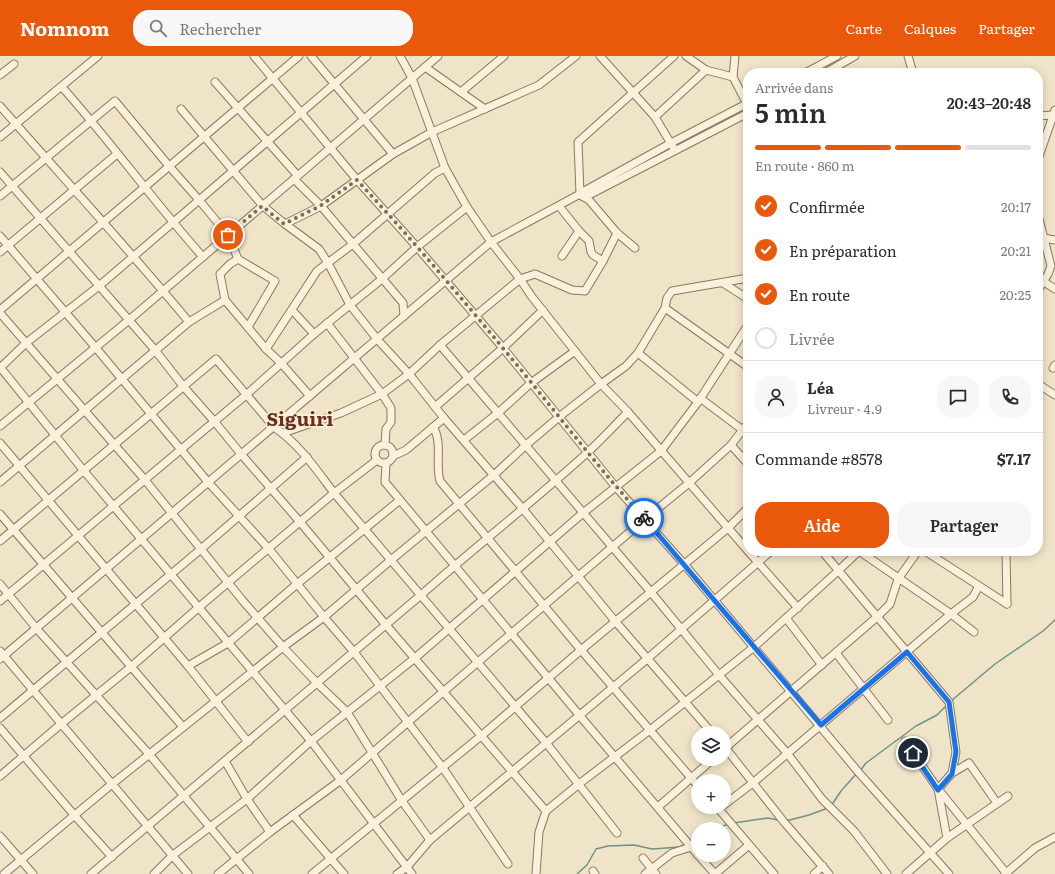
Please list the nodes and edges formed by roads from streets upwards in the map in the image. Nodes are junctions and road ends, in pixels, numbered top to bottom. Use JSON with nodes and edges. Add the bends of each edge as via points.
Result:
{"nodes":[{"id":1,"x":98,"y":56,"type":"edge"},
{"id":2,"x":254,"y":56,"type":"edge"},
{"id":3,"x":299,"y":56,"type":"edge"},
{"id":4,"x":311,"y":56,"type":"edge"},
{"id":5,"x":367,"y":56,"type":"edge"},
{"id":6,"x":400,"y":56,"type":"edge"},
{"id":7,"x":438,"y":56,"type":"edge"},
{"id":8,"x":504,"y":56,"type":"edge"},
{"id":9,"x":576,"y":56,"type":"edge"},
{"id":10,"x":600,"y":56,"type":"edge"},
{"id":11,"x":674,"y":56,"type":"edge"},
{"id":12,"x":686,"y":56,"type":"edge"},
{"id":13,"x":735,"y":56,"type":"edge"},
{"id":14,"x":837,"y":56,"type":"edge"},
{"id":15,"x":854,"y":56,"type":"edge"},
{"id":16,"x":908,"y":56,"type":"edge"},
{"id":17,"x":823,"y":59,"type":"edge"},
{"id":18,"x":14,"y":64,"type":"dead end"},
{"id":19,"x":425,"y":67,"type":"junction"},
{"id":20,"x":811,"y":68,"type":"edge"},
{"id":21,"x":834,"y":68,"type":"edge"},
{"id":22,"x":912,"y":68,"type":"edge"},
{"id":23,"x":706,"y":70,"type":"junction"},
{"id":24,"x":0,"y":76,"type":"edge"},
{"id":25,"x":733,"y":77,"type":"junction"},
{"id":26,"x":273,"y":78,"type":"junction"},
{"id":27,"x":412,"y":78,"type":"junction"},
{"id":28,"x":215,"y":82,"type":"dead end"},
{"id":29,"x":334,"y":84,"type":"junction"},
{"id":30,"x":62,"y":87,"type":"junction"},
{"id":31,"x":461,"y":92,"type":"junction"},
{"id":32,"x":632,"y":93,"type":"junction"},
{"id":33,"x":743,"y":95,"type":"edge"},
{"id":34,"x":0,"y":106,"type":"edge"},
{"id":35,"x":743,"y":107,"type":"edge"},
{"id":36,"x":238,"y":108,"type":"junction"},
{"id":37,"x":181,"y":109,"type":"dead end"},
{"id":38,"x":485,"y":109,"type":"junction"},
{"id":39,"x":301,"y":112,"type":"junction"},
{"id":40,"x":1054,"y":112,"type":"edge"},
{"id":41,"x":743,"y":115,"type":"edge"},
{"id":42,"x":1043,"y":115,"type":"edge"},
{"id":43,"x":655,"y":117,"type":"junction"},
{"id":44,"x":364,"y":119,"type":"junction"},
{"id":45,"x":92,"y":120,"type":"junction"},
{"id":46,"x":16,"y":124,"type":"junction"},
{"id":47,"x":432,"y":132,"type":"junction"},
{"id":48,"x":204,"y":136,"type":"junction"},
{"id":49,"x":0,"y":138,"type":"edge"},
{"id":50,"x":267,"y":142,"type":"junction"},
{"id":51,"x":671,"y":143,"type":"junction"},
{"id":52,"x":1043,"y":144,"type":"edge"},
{"id":53,"x":330,"y":148,"type":"junction"},
{"id":54,"x":675,"y":150,"type":"junction"},
{"id":55,"x":117,"y":154,"type":"junction"},
{"id":56,"x":393,"y":154,"type":"junction"},
{"id":57,"x":46,"y":158,"type":"junction"},
{"id":58,"x":168,"y":166,"type":"junction"},
{"id":59,"x":445,"y":168,"type":"junction"},
{"id":60,"x":0,"y":172,"type":"edge"},
{"id":61,"x":233,"y":172,"type":"junction"},
{"id":62,"x":296,"y":177,"type":"junction"},
{"id":63,"x":357,"y":180,"type":"junction"},
{"id":64,"x":12,"y":186,"type":"junction"},
{"id":65,"x":144,"y":187,"type":"junction"},
{"id":66,"x":75,"y":189,"type":"junction"},
{"id":67,"x":580,"y":194,"type":"junction"},
{"id":68,"x":0,"y":196,"type":"edge"},
{"id":69,"x":199,"y":200,"type":"junction"},
{"id":70,"x":262,"y":206,"type":"junction"},
{"id":71,"x":320,"y":206,"type":"junction"},
{"id":72,"x":559,"y":206,"type":"junction"},
{"id":73,"x":467,"y":207,"type":"junction"},
{"id":74,"x":388,"y":214,"type":"junction"},
{"id":75,"x":41,"y":218,"type":"junction"},
{"id":76,"x":103,"y":222,"type":"junction"},
{"id":77,"x":172,"y":222,"type":"junction"},
{"id":78,"x":284,"y":224,"type":"junction"},
{"id":79,"x":579,"y":231,"type":"junction"},
{"id":80,"x":617,"y":233,"type":"junction"},
{"id":81,"x":228,"y":235,"type":"junction"},
{"id":82,"x":0,"y":236,"type":"edge"},
{"id":83,"x":1043,"y":239,"type":"edge"},
{"id":84,"x":1055,"y":240,"type":"edge"},
{"id":85,"x":491,"y":242,"type":"junction"},
{"id":86,"x":1043,"y":243,"type":"edge"},
{"id":87,"x":353,"y":244,"type":"junction"},
{"id":88,"x":8,"y":245,"type":"junction"},
{"id":89,"x":417,"y":247,"type":"junction"},
{"id":90,"x":635,"y":248,"type":"dead end"},
{"id":91,"x":69,"y":251,"type":"junction"},
{"id":92,"x":0,"y":252,"type":"edge"},
{"id":93,"x":132,"y":256,"type":"junction"},
{"id":94,"x":203,"y":256,"type":"junction"},
{"id":95,"x":562,"y":256,"type":"dead end"},
{"id":96,"x":238,"y":259,"type":"junction"},
{"id":97,"x":603,"y":261,"type":"junction"},
{"id":98,"x":1053,"y":263,"type":"edge"},
{"id":99,"x":328,"y":264,"type":"junction"},
{"id":100,"x":1043,"y":278,"type":"edge"},
{"id":101,"x":37,"y":279,"type":"junction"},
{"id":102,"x":382,"y":279,"type":"junction"},
{"id":103,"x":520,"y":279,"type":"junction"},
{"id":104,"x":743,"y":279,"type":"edge"},
{"id":105,"x":446,"y":281,"type":"junction"},
{"id":106,"x":1043,"y":281,"type":"edge"},
{"id":107,"x":724,"y":283,"type":"junction"},
{"id":108,"x":99,"y":286,"type":"junction"},
{"id":109,"x":1055,"y":289,"type":"edge"},
{"id":110,"x":163,"y":291,"type":"junction"},
{"id":111,"x":743,"y":296,"type":"edge"},
{"id":112,"x":225,"y":300,"type":"junction"},
{"id":113,"x":402,"y":303,"type":"junction"},
{"id":114,"x":350,"y":305,"type":"junction"},
{"id":115,"x":415,"y":307,"type":"junction"},
{"id":116,"x":665,"y":308,"type":"junction"},
{"id":117,"x":292,"y":310,"type":"junction"},
{"id":118,"x":543,"y":310,"type":"junction"},
{"id":119,"x":0,"y":311,"type":"edge"},
{"id":120,"x":66,"y":312,"type":"junction"},
{"id":121,"x":404,"y":316,"type":"junction"},
{"id":122,"x":476,"y":316,"type":"junction"},
{"id":123,"x":129,"y":320,"type":"junction"},
{"id":124,"x":189,"y":322,"type":"junction"},
{"id":125,"x":327,"y":323,"type":"junction"},
{"id":126,"x":248,"y":327,"type":"junction"},
{"id":127,"x":743,"y":333,"type":"edge"},
{"id":128,"x":314,"y":334,"type":"junction"},
{"id":129,"x":377,"y":339,"type":"junction"},
{"id":130,"x":26,"y":343,"type":"junction"},
{"id":131,"x":440,"y":344,"type":"junction"},
{"id":132,"x":96,"y":348,"type":"junction"},
{"id":133,"x":503,"y":348,"type":"junction"},
{"id":134,"x":155,"y":350,"type":"junction"},
{"id":135,"x":266,"y":350,"type":"junction"},
{"id":136,"x":575,"y":351,"type":"junction"},
{"id":137,"x":638,"y":353,"type":"junction"},
{"id":138,"x":729,"y":354,"type":"junction"},
{"id":139,"x":354,"y":358,"type":"junction"},
{"id":140,"x":282,"y":363,"type":"junction"},
{"id":141,"x":743,"y":363,"type":"edge"},
{"id":142,"x":0,"y":367,"type":"edge"},
{"id":143,"x":409,"y":374,"type":"junction"},
{"id":144,"x":57,"y":379,"type":"junction"},
{"id":145,"x":121,"y":379,"type":"junction"},
{"id":146,"x":468,"y":379,"type":"junction"},
{"id":147,"x":532,"y":383,"type":"junction"},
{"id":148,"x":601,"y":384,"type":"junction"},
{"id":149,"x":183,"y":386,"type":"junction"},
{"id":150,"x":1043,"y":387,"type":"edge"},
{"id":151,"x":382,"y":394,"type":"junction"},
{"id":152,"x":246,"y":395,"type":"junction"},
{"id":153,"x":1055,"y":395,"type":"edge"},
{"id":154,"x":310,"y":396,"type":"junction"},
{"id":155,"x":699,"y":400,"type":"junction"},
{"id":156,"x":29,"y":403,"type":"junction"},
{"id":157,"x":435,"y":407,"type":"junction"},
{"id":158,"x":84,"y":410,"type":"junction"},
{"id":159,"x":628,"y":412,"type":"junction"},
{"id":160,"x":150,"y":414,"type":"junction"},
{"id":161,"x":498,"y":414,"type":"junction"},
{"id":162,"x":559,"y":417,"type":"junction"},
{"id":163,"x":444,"y":418,"type":"junction"},
{"id":164,"x":214,"y":421,"type":"junction"},
{"id":165,"x":0,"y":426,"type":"edge"},
{"id":166,"x":274,"y":426,"type":"junction"},
{"id":167,"x":433,"y":427,"type":"junction"},
{"id":168,"x":743,"y":431,"type":"edge"},
{"id":169,"x":283,"y":433,"type":"junction"},
{"id":170,"x":743,"y":434,"type":"edge"},
{"id":171,"x":55,"y":435,"type":"junction"},
{"id":172,"x":464,"y":440,"type":"junction"},
{"id":173,"x":0,"y":443,"type":"edge"},
{"id":174,"x":114,"y":445,"type":"junction"},
{"id":175,"x":385,"y":445,"type":"junction"},
{"id":176,"x":526,"y":445,"type":"junction"},
{"id":177,"x":731,"y":445,"type":"junction"},
{"id":178,"x":180,"y":449,"type":"junction"},
{"id":179,"x":662,"y":451,"type":"junction"},
{"id":180,"x":587,"y":452,"type":"junction"},
{"id":181,"x":241,"y":454,"type":"junction"},
{"id":182,"x":393,"y":456,"type":"junction"},
{"id":183,"x":307,"y":458,"type":"junction"},
{"id":184,"x":743,"y":458,"type":"edge"},
{"id":185,"x":377,"y":460,"type":"junction"},
{"id":186,"x":386,"y":463,"type":"junction"},
{"id":187,"x":19,"y":466,"type":"junction"},
{"id":188,"x":84,"y":471,"type":"junction"},
{"id":189,"x":494,"y":475,"type":"junction"},
{"id":190,"x":144,"y":480,"type":"junction"},
{"id":191,"x":555,"y":481,"type":"junction"},
{"id":192,"x":0,"y":482,"type":"edge"},
{"id":193,"x":208,"y":482,"type":"junction"},
{"id":194,"x":689,"y":483,"type":"junction"},
{"id":195,"x":615,"y":486,"type":"junction"},
{"id":196,"x":271,"y":489,"type":"junction"},
{"id":197,"x":334,"y":493,"type":"junction"},
{"id":198,"x":48,"y":500,"type":"junction"},
{"id":199,"x":400,"y":500,"type":"junction"},
{"id":200,"x":459,"y":504,"type":"junction"},
{"id":201,"x":113,"y":506,"type":"junction"},
{"id":202,"x":523,"y":509,"type":"junction"},
{"id":203,"x":172,"y":513,"type":"junction"},
{"id":204,"x":583,"y":513,"type":"junction"},
{"id":205,"x":743,"y":513,"type":"edge"},
{"id":206,"x":0,"y":514,"type":"edge"},
{"id":207,"x":239,"y":516,"type":"junction"},
{"id":208,"x":645,"y":519,"type":"junction"},
{"id":209,"x":300,"y":522,"type":"junction"},
{"id":210,"x":364,"y":528,"type":"junction"},
{"id":211,"x":728,"y":528,"type":"junction"},
{"id":212,"x":14,"y":530,"type":"junction"},
{"id":213,"x":426,"y":532,"type":"junction"},
{"id":214,"x":78,"y":535,"type":"junction"},
{"id":215,"x":488,"y":538,"type":"junction"},
{"id":216,"x":141,"y":539,"type":"junction"},
{"id":217,"x":0,"y":541,"type":"edge"},
{"id":218,"x":550,"y":542,"type":"junction"},
{"id":219,"x":743,"y":545,"type":"edge"},
{"id":220,"x":612,"y":547,"type":"junction"},
{"id":221,"x":201,"y":549,"type":"junction"},
{"id":222,"x":269,"y":549,"type":"junction"},
{"id":223,"x":753,"y":556,"type":"edge"},
{"id":224,"x":765,"y":556,"type":"edge"},
{"id":225,"x":826,"y":556,"type":"edge"},
{"id":226,"x":854,"y":556,"type":"edge"},
{"id":227,"x":866,"y":556,"type":"edge"},
{"id":228,"x":914,"y":556,"type":"edge"},
{"id":229,"x":933,"y":556,"type":"edge"},
{"id":230,"x":1006,"y":556,"type":"edge"},
{"id":231,"x":329,"y":557,"type":"junction"},
{"id":232,"x":391,"y":560,"type":"junction"},
{"id":233,"x":758,"y":562,"type":"junction"},
{"id":234,"x":684,"y":564,"type":"junction"},
{"id":235,"x":455,"y":565,"type":"junction"},
{"id":236,"x":43,"y":566,"type":"junction"},
{"id":237,"x":106,"y":568,"type":"junction"},
{"id":238,"x":516,"y":570,"type":"junction"},
{"id":239,"x":838,"y":571,"type":"junction"},
{"id":240,"x":170,"y":574,"type":"junction"},
{"id":241,"x":578,"y":576,"type":"junction"},
{"id":242,"x":898,"y":579,"type":"junction"},
{"id":243,"x":229,"y":583,"type":"junction"},
{"id":244,"x":0,"y":584,"type":"edge"},
{"id":245,"x":297,"y":584,"type":"junction"},
{"id":246,"x":979,"y":586,"type":"junction"},
{"id":247,"x":357,"y":590,"type":"junction"},
{"id":248,"x":650,"y":591,"type":"junction"},
{"id":249,"x":8,"y":594,"type":"junction"},
{"id":250,"x":421,"y":595,"type":"junction"},
{"id":251,"x":72,"y":598,"type":"junction"},
{"id":252,"x":483,"y":598,"type":"junction"},
{"id":253,"x":715,"y":600,"type":"junction"},
{"id":254,"x":0,"y":601,"type":"edge"},
{"id":255,"x":136,"y":603,"type":"junction"},
{"id":256,"x":544,"y":605,"type":"junction"},
{"id":257,"x":198,"y":608,"type":"junction"},
{"id":258,"x":798,"y":608,"type":"junction"},
{"id":259,"x":951,"y":614,"type":"junction"},
{"id":260,"x":258,"y":617,"type":"junction"},
{"id":261,"x":324,"y":617,"type":"junction"},
{"id":262,"x":877,"y":617,"type":"junction"},
{"id":263,"x":786,"y":618,"type":"junction"},
{"id":264,"x":615,"y":621,"type":"junction"},
{"id":265,"x":386,"y":625,"type":"junction"},
{"id":266,"x":36,"y":628,"type":"junction"},
{"id":267,"x":449,"y":628,"type":"junction"},
{"id":268,"x":681,"y":629,"type":"junction"},
{"id":269,"x":101,"y":632,"type":"junction"},
{"id":270,"x":974,"y":632,"type":"dead end"},
{"id":271,"x":512,"y":633,"type":"junction"},
{"id":272,"x":164,"y":638,"type":"junction"},
{"id":273,"x":228,"y":643,"type":"junction"},
{"id":274,"x":283,"y":647,"type":"junction"},
{"id":275,"x":754,"y":647,"type":"junction"},
{"id":276,"x":581,"y":650,"type":"junction"},
{"id":277,"x":354,"y":652,"type":"junction"},
{"id":278,"x":907,"y":652,"type":"junction"},
{"id":279,"x":836,"y":653,"type":"junction"},
{"id":280,"x":1,"y":655,"type":"edge"},
{"id":281,"x":415,"y":658,"type":"junction"},
{"id":282,"x":647,"y":659,"type":"junction"},
{"id":283,"x":66,"y":661,"type":"junction"},
{"id":284,"x":478,"y":662,"type":"junction"},
{"id":285,"x":822,"y":665,"type":"junction"},
{"id":286,"x":132,"y":666,"type":"junction"},
{"id":287,"x":188,"y":666,"type":"junction"},
{"id":288,"x":252,"y":672,"type":"junction"},
{"id":289,"x":719,"y":675,"type":"junction"},
{"id":290,"x":549,"y":678,"type":"junction"},
{"id":291,"x":317,"y":683,"type":"junction"},
{"id":292,"x":381,"y":686,"type":"junction"},
{"id":293,"x":613,"y":687,"type":"junction"},
{"id":294,"x":865,"y":688,"type":"junction"},
{"id":295,"x":33,"y":690,"type":"junction"},
{"id":296,"x":444,"y":691,"type":"junction"},
{"id":297,"x":792,"y":691,"type":"junction"},
{"id":298,"x":96,"y":695,"type":"junction"},
{"id":299,"x":216,"y":701,"type":"junction"},
{"id":300,"x":685,"y":703,"type":"junction"},
{"id":301,"x":515,"y":706,"type":"junction"},
{"id":302,"x":285,"y":711,"type":"junction"},
{"id":303,"x":347,"y":712,"type":"junction"},
{"id":304,"x":580,"y":716,"type":"junction"},
{"id":305,"x":0,"y":718,"type":"edge"},
{"id":306,"x":758,"y":719,"type":"junction"},
{"id":307,"x":888,"y":720,"type":"dead end"},
{"id":308,"x":408,"y":722,"type":"junction"},
{"id":309,"x":61,"y":724,"type":"junction"},
{"id":310,"x":821,"y":725,"type":"junction"},
{"id":311,"x":706,"y":726,"type":"edge"},
{"id":312,"x":183,"y":727,"type":"junction"},
{"id":313,"x":0,"y":728,"type":"edge"},
{"id":314,"x":650,"y":730,"type":"junction"},
{"id":315,"x":481,"y":736,"type":"junction"},
{"id":316,"x":311,"y":741,"type":"junction"},
{"id":317,"x":731,"y":741,"type":"edge"},
{"id":318,"x":904,"y":741,"type":"dead end"},
{"id":319,"x":248,"y":742,"type":"junction"},
{"id":320,"x":547,"y":744,"type":"junction"},
{"id":321,"x":373,"y":752,"type":"junction"},
{"id":322,"x":787,"y":753,"type":"junction"},
{"id":323,"x":149,"y":754,"type":"junction"},
{"id":324,"x":731,"y":755,"type":"edge"},
{"id":325,"x":24,"y":756,"type":"junction"},
{"id":326,"x":615,"y":757,"type":"junction"},
{"id":327,"x":225,"y":761,"type":"junction"},
{"id":328,"x":705,"y":766,"type":"edge"},
{"id":329,"x":443,"y":768,"type":"junction"},
{"id":330,"x":512,"y":772,"type":"junction"},
{"id":331,"x":696,"y":774,"type":"edge"},
{"id":332,"x":952,"y":774,"type":"junction"},
{"id":333,"x":0,"y":776,"type":"edge"},
{"id":334,"x":691,"y":778,"type":"joint"},
{"id":335,"x":341,"y":780,"type":"junction"},
{"id":336,"x":754,"y":782,"type":"junction"},
{"id":337,"x":112,"y":784,"type":"junction"},
{"id":338,"x":579,"y":784,"type":"junction"},
{"id":339,"x":938,"y":790,"type":"junction"},
{"id":340,"x":184,"y":796,"type":"junction"},
{"id":341,"x":1008,"y":796,"type":"dead end"},
{"id":342,"x":247,"y":799,"type":"junction"},
{"id":343,"x":731,"y":799,"type":"edge"},
{"id":344,"x":402,"y":801,"type":"junction"},
{"id":345,"x":997,"y":803,"type":"junction"},
{"id":346,"x":469,"y":807,"type":"junction"},
{"id":347,"x":658,"y":807,"type":"junction"},
{"id":348,"x":546,"y":811,"type":"junction"},
{"id":349,"x":725,"y":814,"type":"edge"},
{"id":350,"x":293,"y":815,"type":"junction"},
{"id":351,"x":75,"y":816,"type":"junction"},
{"id":352,"x":374,"y":824,"type":"junction"},
{"id":353,"x":966,"y":825,"type":"junction"},
{"id":354,"x":149,"y":826,"type":"junction"},
{"id":355,"x":209,"y":827,"type":"junction"},
{"id":356,"x":270,"y":832,"type":"junction"},
{"id":357,"x":617,"y":833,"type":"dead end"},
{"id":358,"x":0,"y":836,"type":"edge"},
{"id":359,"x":1055,"y":837,"type":"edge"},
{"id":360,"x":947,"y":838,"type":"junction"},
{"id":361,"x":430,"y":840,"type":"junction"},
{"id":362,"x":689,"y":844,"type":"junction"},
{"id":363,"x":749,"y":845,"type":"junction"},
{"id":364,"x":691,"y":846,"type":"edge"},
{"id":365,"x":931,"y":853,"type":"junction"},
{"id":366,"x":173,"y":855,"type":"junction"},
{"id":367,"x":112,"y":857,"type":"junction"},
{"id":368,"x":643,"y":858,"type":"dead end"},
{"id":369,"x":236,"y":859,"type":"junction"},
{"id":370,"x":330,"y":859,"type":"junction"},
{"id":371,"x":21,"y":860,"type":"junction"},
{"id":372,"x":704,"y":862,"type":"edge"},
{"id":373,"x":508,"y":864,"type":"dead end"},
{"id":374,"x":823,"y":866,"type":"junction"},
{"id":375,"x":407,"y":867,"type":"junction"},
{"id":376,"x":654,"y":871,"type":"edge"},
{"id":377,"x":4,"y":874,"type":"edge"},
{"id":378,"x":33,"y":874,"type":"edge"},
{"id":379,"x":91,"y":874,"type":"edge"},
{"id":380,"x":154,"y":874,"type":"edge"},
{"id":381,"x":188,"y":874,"type":"edge"},
{"id":382,"x":218,"y":874,"type":"edge"},
{"id":383,"x":249,"y":874,"type":"edge"},
{"id":384,"x":312,"y":874,"type":"edge"},
{"id":385,"x":344,"y":874,"type":"edge"},
{"id":386,"x":397,"y":874,"type":"edge"},
{"id":387,"x":412,"y":874,"type":"edge"},
{"id":388,"x":536,"y":874,"type":"edge"},
{"id":389,"x":645,"y":874,"type":"edge"},
{"id":390,"x":715,"y":874,"type":"edge"},
{"id":391,"x":774,"y":874,"type":"edge"},
{"id":392,"x":814,"y":874,"type":"edge"},
{"id":393,"x":830,"y":874,"type":"edge"},
{"id":394,"x":887,"y":874,"type":"edge"},
{"id":395,"x":906,"y":874,"type":"edge"},
{"id":396,"x":949,"y":874,"type":"edge"},
{"id":397,"x":1006,"y":874,"type":"edge"}],
"edges":[{"from":1,"to":30,"type":"street"},
{"from":2,"to":26,"type":"street"},
{"from":3,"to":26,"type":"street"},
{"from":4,"to":29,"type":"street"},
{"from":5,"to":29,"type":"street"},
{"from":6,"to":27,"type":"street"},
{"from":7,"to":19,"type":"street"},
{"from":8,"to":31,"type":"street"},
{"from":9,"to":38,"type":"street","via":[[539,85]]},
{"from":10,"to":32,"type":"street"},
{"from":11,"to":32,"type":"street"},
{"from":12,"to":23,"type":"street"},
{"from":13,"to":25,"type":"street"},
{"from":14,"to":17,"type":"street"},
{"from":15,"to":21,"type":"street"},
{"from":16,"to":22,"type":"street"},
{"from":17,"to":20,"type":"street"},
{"from":18,"to":24,"type":"street"},
{"from":19,"to":27,"type":"street"},
{"from":19,"to":31,"type":"street"},
{"from":23,"to":25,"type":"street"},
{"from":23,"to":43,"type":"street"},
{"from":25,"to":33,"type":"street"},
{"from":26,"to":36,"type":"street"},
{"from":26,"to":39,"type":"street"},
{"from":27,"to":44,"type":"street"},
{"from":27,"to":47,"type":"street"},
{"from":28,"to":36,"type":"street"},
{"from":29,"to":39,"type":"street"},
{"from":29,"to":44,"type":"street"},
{"from":30,"to":45,"type":"street"},
{"from":30,"to":46,"type":"street"},
{"from":31,"to":38,"type":"street"},
{"from":32,"to":43,"type":"street"},
{"from":32,"to":67,"type":"street","via":[[578,142]]},
{"from":34,"to":46,"type":"street"},
{"from":35,"to":51,"type":"street"},
{"from":36,"to":48,"type":"street"},
{"from":36,"to":50,"type":"street"},
{"from":37,"to":48,"type":"street"},
{"from":38,"to":47,"type":"street"},
{"from":39,"to":50,"type":"street"},
{"from":39,"to":53,"type":"street"},
{"from":40,"to":42,"type":"street"},
{"from":40,"to":52,"type":"street"},
{"from":41,"to":54,"type":"street"},
{"from":43,"to":51,"type":"street"},
{"from":44,"to":53,"type":"street"},
{"from":44,"to":56,"type":"street"},
{"from":45,"to":55,"type":"street"},
{"from":45,"to":57,"type":"street"},
{"from":45,"to":58,"type":"street","via":[[115,101]]},
{"from":46,"to":49,"type":"street"},
{"from":46,"to":57,"type":"street"},
{"from":47,"to":56,"type":"street"},
{"from":47,"to":59,"type":"street"},
{"from":48,"to":58,"type":"street"},
{"from":48,"to":61,"type":"street"},
{"from":50,"to":61,"type":"street"},
{"from":50,"to":62,"type":"street"},
{"from":51,"to":54,"type":"street"},
{"from":51,"to":67,"type":"street"},
{"from":53,"to":62,"type":"street"},
{"from":53,"to":63,"type":"street"},
{"from":54,"to":67,"type":"street","via":[[591,194]]},
{"from":55,"to":65,"type":"street"},
{"from":55,"to":66,"type":"street"},
{"from":56,"to":63,"type":"street"},
{"from":57,"to":64,"type":"street"},
{"from":57,"to":66,"type":"street"},
{"from":58,"to":65,"type":"street"},
{"from":58,"to":69,"type":"street"},
{"from":59,"to":73,"type":"street"},
{"from":59,"to":74,"type":"street","via":[[435,173]]},
{"from":60,"to":64,"type":"street"},
{"from":61,"to":69,"type":"street"},
{"from":61,"to":70,"type":"street"},
{"from":62,"to":70,"type":"street"},
{"from":62,"to":71,"type":"street"},
{"from":63,"to":71,"type":"street"},
{"from":63,"to":74,"type":"street"},
{"from":64,"to":68,"type":"street"},
{"from":64,"to":75,"type":"street"},
{"from":65,"to":76,"type":"street"},
{"from":65,"to":77,"type":"street"},
{"from":66,"to":75,"type":"street"},
{"from":66,"to":76,"type":"street"},
{"from":67,"to":72,"type":"street"},
{"from":67,"to":80,"type":"street","via":[[589,200]]},
{"from":69,"to":77,"type":"street"},
{"from":69,"to":81,"type":"street"},
{"from":70,"to":78,"type":"street"},
{"from":70,"to":81,"type":"street"},
{"from":71,"to":78,"type":"street"},
{"from":71,"to":87,"type":"street"},
{"from":72,"to":79,"type":"street"},
{"from":72,"to":85,"type":"street"},
{"from":73,"to":85,"type":"street"},
{"from":73,"to":89,"type":"street"},
{"from":74,"to":87,"type":"street"},
{"from":74,"to":89,"type":"street"},
{"from":75,"to":88,"type":"street"},
{"from":75,"to":91,"type":"street"},
{"from":76,"to":91,"type":"street"},
{"from":76,"to":93,"type":"street"},
{"from":77,"to":93,"type":"street"},
{"from":77,"to":94,"type":"street"},
{"from":78,"to":99,"type":"street","via":[[319,249]]},
{"from":79,"to":95,"type":"street"},
{"from":79,"to":97,"type":"street","via":[[589,241],[593,255]]},
{"from":80,"to":90,"type":"street"},
{"from":80,"to":97,"type":"street"},
{"from":81,"to":94,"type":"street"},
{"from":81,"to":96,"type":"street"},
{"from":82,"to":88,"type":"street"},
{"from":83,"to":84,"type":"street"},
{"from":85,"to":103,"type":"street"},
{"from":85,"to":105,"type":"street"},
{"from":86,"to":98,"type":"street"},
{"from":87,"to":99,"type":"street"},
{"from":87,"to":102,"type":"street"},
{"from":88,"to":92,"type":"street"},
{"from":88,"to":101,"type":"street"},
{"from":89,"to":102,"type":"street"},
{"from":89,"to":105,"type":"street"},
{"from":91,"to":101,"type":"street"},
{"from":91,"to":108,"type":"street"},
{"from":93,"to":108,"type":"street"},
{"from":93,"to":110,"type":"street"},
{"from":94,"to":110,"type":"street"},
{"from":96,"to":112,"type":"street","via":[[220,274]]},
{"from":96,"to":126,"type":"street","via":[[274,281]]},
{"from":97,"to":103,"type":"street","via":[[585,291],[572,290],[536,274]]},
{"from":98,"to":100,"type":"street"},
{"from":99,"to":114,"type":"street"},
{"from":99,"to":117,"type":"street","via":[[317,271]]},
{"from":101,"to":119,"type":"street"},
{"from":101,"to":120,"type":"street"},
{"from":102,"to":113,"type":"street"},
{"from":102,"to":114,"type":"street"},
{"from":103,"to":118,"type":"street"},
{"from":103,"to":122,"type":"street"},
{"from":104,"to":107,"type":"street"},
{"from":105,"to":115,"type":"street"},
{"from":105,"to":122,"type":"street"},
{"from":106,"to":109,"type":"street"},
{"from":107,"to":111,"type":"street"},
{"from":107,"to":116,"type":"street","via":[[672,291]]},
{"from":108,"to":120,"type":"street"},
{"from":108,"to":123,"type":"street"},
{"from":110,"to":123,"type":"street"},
{"from":110,"to":124,"type":"street"},
{"from":112,"to":124,"type":"street"},
{"from":112,"to":126,"type":"street"},
{"from":113,"to":115,"type":"street"},
{"from":113,"to":121,"type":"street"},
{"from":114,"to":125,"type":"street"},
{"from":114,"to":129,"type":"street"},
{"from":115,"to":121,"type":"street"},
{"from":116,"to":137,"type":"street"},
{"from":116,"to":138,"type":"street"},
{"from":117,"to":128,"type":"street"},
{"from":117,"to":135,"type":"street"},
{"from":118,"to":133,"type":"street"},
{"from":118,"to":136,"type":"street"},
{"from":119,"to":130,"type":"street"},
{"from":120,"to":130,"type":"street"},
{"from":120,"to":132,"type":"street"},
{"from":121,"to":129,"type":"street"},
{"from":122,"to":131,"type":"street"},
{"from":122,"to":133,"type":"street"},
{"from":123,"to":132,"type":"street"},
{"from":123,"to":134,"type":"street"},
{"from":124,"to":134,"type":"street"},
{"from":125,"to":128,"type":"street"},
{"from":125,"to":139,"type":"street"},
{"from":126,"to":135,"type":"street"},
{"from":127,"to":138,"type":"street"},
{"from":128,"to":140,"type":"street"},
{"from":129,"to":139,"type":"street"},
{"from":129,"to":143,"type":"street"},
{"from":130,"to":142,"type":"street"},
{"from":130,"to":144,"type":"street"},
{"from":131,"to":143,"type":"street"},
{"from":131,"to":146,"type":"street"},
{"from":132,"to":144,"type":"street"},
{"from":132,"to":145,"type":"street"},
{"from":133,"to":146,"type":"street"},
{"from":133,"to":147,"type":"street"},
{"from":134,"to":145,"type":"street"},
{"from":134,"to":149,"type":"street"},
{"from":135,"to":140,"type":"street"},
{"from":136,"to":147,"type":"street"},
{"from":136,"to":148,"type":"street"},
{"from":137,"to":148,"type":"street","via":[[626,366]]},
{"from":137,"to":155,"type":"street"},
{"from":138,"to":141,"type":"street"},
{"from":138,"to":155,"type":"street"},
{"from":139,"to":151,"type":"street"},
{"from":139,"to":154,"type":"street"},
{"from":140,"to":152,"type":"street"},
{"from":140,"to":154,"type":"street"},
{"from":142,"to":156,"type":"street"},
{"from":143,"to":151,"type":"street"},
{"from":143,"to":157,"type":"street"},
{"from":144,"to":156,"type":"street"},
{"from":144,"to":158,"type":"street"},
{"from":145,"to":158,"type":"street"},
{"from":145,"to":160,"type":"street"},
{"from":146,"to":157,"type":"street"},
{"from":146,"to":161,"type":"street"},
{"from":147,"to":161,"type":"street"},
{"from":147,"to":162,"type":"street"},
{"from":148,"to":159,"type":"street"},
{"from":148,"to":162,"type":"street"},
{"from":149,"to":152,"type":"street","via":[[216,359]]},
{"from":149,"to":160,"type":"street"},
{"from":149,"to":164,"type":"street"},
{"from":150,"to":153,"type":"street"},
{"from":151,"to":169,"type":"street"},
{"from":151,"to":175,"type":"street","via":[[391,408]]},
{"from":152,"to":164,"type":"street"},
{"from":152,"to":166,"type":"street"},
{"from":154,"to":166,"type":"street"},
{"from":155,"to":168,"type":"street"},
{"from":155,"to":179,"type":"street"},
{"from":156,"to":165,"type":"street"},
{"from":156,"to":171,"type":"street"},
{"from":157,"to":163,"type":"street"},
{"from":158,"to":171,"type":"street"},
{"from":158,"to":174,"type":"street"},
{"from":159,"to":179,"type":"street"},
{"from":159,"to":180,"type":"street"},
{"from":160,"to":174,"type":"street"},
{"from":160,"to":178,"type":"street"},
{"from":161,"to":172,"type":"street"},
{"from":161,"to":176,"type":"street"},
{"from":162,"to":176,"type":"street"},
{"from":162,"to":180,"type":"street"},
{"from":163,"to":167,"type":"street"},
{"from":163,"to":172,"type":"street"},
{"from":164,"to":178,"type":"street"},
{"from":164,"to":181,"type":"street"},
{"from":166,"to":169,"type":"street"},
{"from":166,"to":181,"type":"street"},
{"from":167,"to":182,"type":"street","via":[[406,450]]},
{"from":167,"to":200,"type":"street","via":[[438,438],[440,481]]},
{"from":169,"to":183,"type":"street"},
{"from":170,"to":177,"type":"street"},
{"from":171,"to":187,"type":"street"},
{"from":171,"to":188,"type":"street"},
{"from":172,"to":189,"type":"street"},
{"from":173,"to":187,"type":"street"},
{"from":174,"to":188,"type":"street"},
{"from":174,"to":190,"type":"street"},
{"from":175,"to":182,"type":"street","via":[[391,448]]},
{"from":175,"to":185,"type":"street","via":[[377,448]]},
{"from":176,"to":189,"type":"street"},
{"from":176,"to":191,"type":"street"},
{"from":177,"to":184,"type":"street"},
{"from":177,"to":194,"type":"street"},
{"from":178,"to":190,"type":"street"},
{"from":178,"to":193,"type":"street"},
{"from":179,"to":194,"type":"street"},
{"from":179,"to":195,"type":"street"},
{"from":180,"to":191,"type":"street"},
{"from":180,"to":195,"type":"street"},
{"from":181,"to":193,"type":"street"},
{"from":181,"to":196,"type":"street"},
{"from":182,"to":186,"type":"street"},
{"from":183,"to":196,"type":"street"},
{"from":183,"to":197,"type":"street"},
{"from":185,"to":186,"type":"street"},
{"from":185,"to":197,"type":"street"},
{"from":186,"to":199,"type":"street","via":[[385,482]]},
{"from":187,"to":192,"type":"street"},
{"from":187,"to":198,"type":"street"},
{"from":188,"to":198,"type":"street"},
{"from":188,"to":201,"type":"street"},
{"from":189,"to":200,"type":"street"},
{"from":189,"to":202,"type":"street"},
{"from":190,"to":201,"type":"street"},
{"from":190,"to":203,"type":"street"},
{"from":191,"to":202,"type":"street"},
{"from":191,"to":204,"type":"street"},
{"from":193,"to":203,"type":"street"},
{"from":193,"to":207,"type":"street"},
{"from":194,"to":208,"type":"street"},
{"from":194,"to":211,"type":"street"},
{"from":195,"to":204,"type":"street"},
{"from":195,"to":208,"type":"street"},
{"from":196,"to":207,"type":"street"},
{"from":196,"to":209,"type":"street"},
{"from":197,"to":209,"type":"street"},
{"from":197,"to":210,"type":"street"},
{"from":198,"to":212,"type":"street"},
{"from":198,"to":214,"type":"street"},
{"from":199,"to":210,"type":"street"},
{"from":199,"to":213,"type":"street"},
{"from":200,"to":213,"type":"street"},
{"from":200,"to":215,"type":"street"},
{"from":201,"to":214,"type":"street"},
{"from":201,"to":216,"type":"street"},
{"from":202,"to":215,"type":"street"},
{"from":202,"to":218,"type":"street"},
{"from":203,"to":216,"type":"street"},
{"from":203,"to":221,"type":"street"},
{"from":204,"to":218,"type":"street"},
{"from":204,"to":220,"type":"street"},
{"from":205,"to":211,"type":"street"},
{"from":206,"to":212,"type":"street"},
{"from":207,"to":221,"type":"street"},
{"from":207,"to":222,"type":"street"},
{"from":208,"to":220,"type":"street"},
{"from":208,"to":234,"type":"street"},
{"from":209,"to":222,"type":"street"},
{"from":209,"to":231,"type":"street"},
{"from":210,"to":231,"type":"street"},
{"from":210,"to":232,"type":"street"},
{"from":211,"to":219,"type":"street"},
{"from":211,"to":234,"type":"street"},
{"from":212,"to":217,"type":"street"},
{"from":212,"to":236,"type":"street"},
{"from":213,"to":232,"type":"street"},
{"from":213,"to":235,"type":"street"},
{"from":214,"to":236,"type":"street"},
{"from":214,"to":237,"type":"street"},
{"from":215,"to":235,"type":"street"},
{"from":215,"to":238,"type":"street"},
{"from":216,"to":237,"type":"street"},
{"from":216,"to":240,"type":"street"},
{"from":218,"to":238,"type":"street"},
{"from":218,"to":241,"type":"street"},
{"from":220,"to":241,"type":"street"},
{"from":220,"to":248,"type":"street"},
{"from":221,"to":240,"type":"street"},
{"from":221,"to":243,"type":"street"},
{"from":222,"to":243,"type":"street"},
{"from":222,"to":245,"type":"street"},
{"from":223,"to":233,"type":"street"},
{"from":224,"to":233,"type":"street"},
{"from":225,"to":239,"type":"street"},
{"from":226,"to":239,"type":"street"},
{"from":227,"to":242,"type":"street"},
{"from":228,"to":242,"type":"street"},
{"from":229,"to":246,"type":"street"},
{"from":230,"to":246,"type":"street","via":[[1007,604]]},
{"from":231,"to":245,"type":"street"},
{"from":231,"to":247,"type":"street"},
{"from":232,"to":247,"type":"street"},
{"from":232,"to":250,"type":"street"},
{"from":233,"to":253,"type":"street"},
{"from":233,"to":258,"type":"street"},
{"from":234,"to":248,"type":"street"},
{"from":234,"to":253,"type":"street"},
{"from":235,"to":250,"type":"street"},
{"from":235,"to":252,"type":"street"},
{"from":236,"to":249,"type":"street"},
{"from":236,"to":251,"type":"street"},
{"from":237,"to":251,"type":"street"},
{"from":237,"to":255,"type":"street"},
{"from":238,"to":252,"type":"street"},
{"from":238,"to":256,"type":"street"},
{"from":239,"to":258,"type":"street"},
{"from":239,"to":262,"type":"street"},
{"from":240,"to":255,"type":"street"},
{"from":240,"to":257,"type":"street"},
{"from":241,"to":256,"type":"street"},
{"from":241,"to":264,"type":"street"},
{"from":242,"to":259,"type":"street"},
{"from":242,"to":262,"type":"street","via":[[890,604]]},
{"from":243,"to":257,"type":"street"},
{"from":243,"to":260,"type":"street"},
{"from":244,"to":249,"type":"street"},
{"from":245,"to":260,"type":"street"},
{"from":245,"to":261,"type":"street"},
{"from":246,"to":259,"type":"street","via":[[973,597]]},
{"from":247,"to":261,"type":"street"},
{"from":247,"to":265,"type":"street"},
{"from":248,"to":264,"type":"street"},
{"from":248,"to":268,"type":"street"},
{"from":249,"to":254,"type":"street"},
{"from":249,"to":266,"type":"street"},
{"from":250,"to":265,"type":"street"},
{"from":250,"to":267,"type":"street"},
{"from":251,"to":266,"type":"street"},
{"from":251,"to":269,"type":"street"},
{"from":252,"to":267,"type":"street"},
{"from":252,"to":271,"type":"street"},
{"from":253,"to":268,"type":"street"},
{"from":253,"to":275,"type":"street"},
{"from":255,"to":269,"type":"street"},
{"from":255,"to":272,"type":"street"},
{"from":256,"to":271,"type":"street"},
{"from":256,"to":276,"type":"street"},
{"from":257,"to":272,"type":"street"},
{"from":257,"to":273,"type":"street"},
{"from":258,"to":263,"type":"street"},
{"from":259,"to":270,"type":"street"},
{"from":259,"to":278,"type":"street"},
{"from":260,"to":273,"type":"street"},
{"from":260,"to":274,"type":"street"},
{"from":261,"to":274,"type":"street"},
{"from":261,"to":277,"type":"street"},
{"from":262,"to":278,"type":"street"},
{"from":262,"to":279,"type":"street"},
{"from":263,"to":275,"type":"street"},
{"from":263,"to":285,"type":"street"},
{"from":264,"to":276,"type":"street"},
{"from":264,"to":282,"type":"street"},
{"from":265,"to":277,"type":"street"},
{"from":265,"to":281,"type":"street"},
{"from":266,"to":280,"type":"street"},
{"from":266,"to":283,"type":"street"},
{"from":267,"to":281,"type":"street"},
{"from":267,"to":284,"type":"street"},
{"from":268,"to":282,"type":"street"},
{"from":268,"to":289,"type":"street"},
{"from":269,"to":283,"type":"street"},
{"from":269,"to":286,"type":"street"},
{"from":271,"to":284,"type":"street"},
{"from":271,"to":290,"type":"street"},
{"from":272,"to":286,"type":"street"},
{"from":272,"to":287,"type":"street"},
{"from":273,"to":287,"type":"street"},
{"from":273,"to":288,"type":"street"},
{"from":274,"to":288,"type":"street"},
{"from":274,"to":291,"type":"street"},
{"from":275,"to":289,"type":"street"},
{"from":275,"to":297,"type":"street"},
{"from":276,"to":290,"type":"street"},
{"from":276,"to":293,"type":"street"},
{"from":277,"to":291,"type":"street"},
{"from":277,"to":292,"type":"street"},
{"from":278,"to":294,"type":"street"},
{"from":278,"to":332,"type":"street","via":[[949,702],[956,752]]},
{"from":279,"to":285,"type":"street"},
{"from":279,"to":294,"type":"street"},
{"from":280,"to":295,"type":"street"},
{"from":281,"to":292,"type":"street"},
{"from":281,"to":296,"type":"street"},
{"from":282,"to":293,"type":"street"},
{"from":282,"to":300,"type":"street"},
{"from":283,"to":295,"type":"street"},
{"from":283,"to":298,"type":"street"},
{"from":284,"to":296,"type":"street"},
{"from":284,"to":301,"type":"street"},
{"from":285,"to":297,"type":"street"},
{"from":286,"to":298,"type":"street"},
{"from":286,"to":312,"type":"street"},
{"from":287,"to":299,"type":"street"},
{"from":288,"to":299,"type":"street"},
{"from":288,"to":302,"type":"street"},
{"from":289,"to":300,"type":"street"},
{"from":289,"to":306,"type":"street"},
{"from":290,"to":301,"type":"street"},
{"from":290,"to":304,"type":"street"},
{"from":291,"to":302,"type":"street"},
{"from":291,"to":303,"type":"street"},
{"from":292,"to":303,"type":"street"},
{"from":292,"to":308,"type":"street"},
{"from":293,"to":304,"type":"street"},
{"from":293,"to":314,"type":"street"},
{"from":294,"to":307,"type":"street"},
{"from":294,"to":310,"type":"street"},
{"from":295,"to":305,"type":"street"},
{"from":295,"to":309,"type":"street"},
{"from":296,"to":308,"type":"street"},
{"from":296,"to":315,"type":"street"},
{"from":297,"to":306,"type":"street"},
{"from":297,"to":310,"type":"street"},
{"from":298,"to":309,"type":"street"},
{"from":298,"to":323,"type":"street"},
{"from":299,"to":312,"type":"street"},
{"from":299,"to":319,"type":"street"},
{"from":300,"to":311,"type":"street"},
{"from":300,"to":314,"type":"street"},
{"from":301,"to":315,"type":"street"},
{"from":301,"to":320,"type":"street"},
{"from":302,"to":316,"type":"street"},
{"from":302,"to":319,"type":"street"},
{"from":303,"to":316,"type":"street"},
{"from":303,"to":321,"type":"street"},
{"from":304,"to":320,"type":"street"},
{"from":304,"to":326,"type":"street"},
{"from":306,"to":317,"type":"street"},
{"from":306,"to":322,"type":"street"},
{"from":308,"to":321,"type":"street"},
{"from":308,"to":329,"type":"street"},
{"from":309,"to":325,"type":"street"},
{"from":309,"to":337,"type":"street"},
{"from":310,"to":322,"type":"street"},
{"from":310,"to":365,"type":"street"},
{"from":312,"to":323,"type":"street"},
{"from":313,"to":325,"type":"street"},
{"from":314,"to":326,"type":"street"},
{"from":314,"to":334,"type":"street"},
{"from":315,"to":329,"type":"street"},
{"from":315,"to":330,"type":"street"},
{"from":316,"to":335,"type":"street"},
{"from":316,"to":342,"type":"street"},
{"from":318,"to":339,"type":"street"},
{"from":319,"to":327,"type":"street"},
{"from":320,"to":330,"type":"street"},
{"from":320,"to":338,"type":"street"},
{"from":321,"to":335,"type":"street"},
{"from":321,"to":344,"type":"street"},
{"from":322,"to":336,"type":"street"},
{"from":322,"to":394,"type":"street","via":[[822,799],[854,831]]},
{"from":323,"to":337,"type":"street"},
{"from":323,"to":340,"type":"street"},
{"from":324,"to":336,"type":"street"},
{"from":325,"to":333,"type":"street"},
{"from":325,"to":351,"type":"street"},
{"from":326,"to":338,"type":"street"},
{"from":326,"to":347,"type":"street"},
{"from":327,"to":340,"type":"street"},
{"from":327,"to":342,"type":"street"},
{"from":328,"to":331,"type":"street"},
{"from":329,"to":344,"type":"street"},
{"from":329,"to":346,"type":"street"},
{"from":330,"to":346,"type":"street"},
{"from":330,"to":348,"type":"street"},
{"from":332,"to":339,"type":"street"},
{"from":332,"to":345,"type":"street","via":[[969,763]]},
{"from":334,"to":347,"type":"street"},
{"from":335,"to":350,"type":"street"},
{"from":335,"to":352,"type":"street"},
{"from":336,"to":343,"type":"street"},
{"from":336,"to":374,"type":"street"},
{"from":337,"to":351,"type":"street"},
{"from":337,"to":354,"type":"street"},
{"from":338,"to":348,"type":"street"},
{"from":338,"to":357,"type":"street"},
{"from":339,"to":353,"type":"street"},
{"from":339,"to":360,"type":"street"},
{"from":340,"to":354,"type":"street"},
{"from":340,"to":355,"type":"street"},
{"from":341,"to":345,"type":"street"},
{"from":342,"to":355,"type":"street"},
{"from":342,"to":356,"type":"street"},
{"from":344,"to":352,"type":"street"},
{"from":344,"to":361,"type":"street"},
{"from":345,"to":353,"type":"street"},
{"from":346,"to":361,"type":"street"},
{"from":346,"to":373,"type":"street"},
{"from":347,"to":362,"type":"street"},
{"from":348,"to":388,"type":"street","via":[[539,832]]},
{"from":349,"to":363,"type":"street"},
{"from":350,"to":356,"type":"street"},
{"from":350,"to":370,"type":"street"},
{"from":351,"to":367,"type":"street"},
{"from":351,"to":371,"type":"street"},
{"from":352,"to":370,"type":"street"},
{"from":352,"to":375,"type":"street"},
{"from":353,"to":360,"type":"street"},
{"from":353,"to":397,"type":"street"},
{"from":354,"to":366,"type":"street"},
{"from":354,"to":367,"type":"street"},
{"from":355,"to":366,"type":"street"},
{"from":355,"to":369,"type":"street"},
{"from":356,"to":369,"type":"street"},
{"from":358,"to":371,"type":"street"},
{"from":359,"to":397,"type":"street","via":[[1035,848]]},
{"from":360,"to":365,"type":"street"},
{"from":361,"to":375,"type":"street"},
{"from":362,"to":364,"type":"street"},
{"from":362,"to":376,"type":"street","via":[[672,853]]},
{"from":363,"to":390,"type":"street"},
{"from":363,"to":391,"type":"street"},
{"from":365,"to":395,"type":"street"},
{"from":365,"to":396,"type":"street"},
{"from":366,"to":380,"type":"street"},
{"from":366,"to":381,"type":"street"},
{"from":367,"to":379,"type":"street"},
{"from":368,"to":376,"type":"street"},
{"from":369,"to":382,"type":"street"},
{"from":369,"to":383,"type":"street"},
{"from":370,"to":384,"type":"street"},
{"from":370,"to":385,"type":"street"},
{"from":371,"to":377,"type":"street"},
{"from":371,"to":378,"type":"street"},
{"from":372,"to":390,"type":"street"},
{"from":374,"to":392,"type":"street"},
{"from":374,"to":393,"type":"street"},
{"from":375,"to":386,"type":"street"},
{"from":375,"to":387,"type":"street"},
{"from":376,"to":389,"type":"street"}]}
